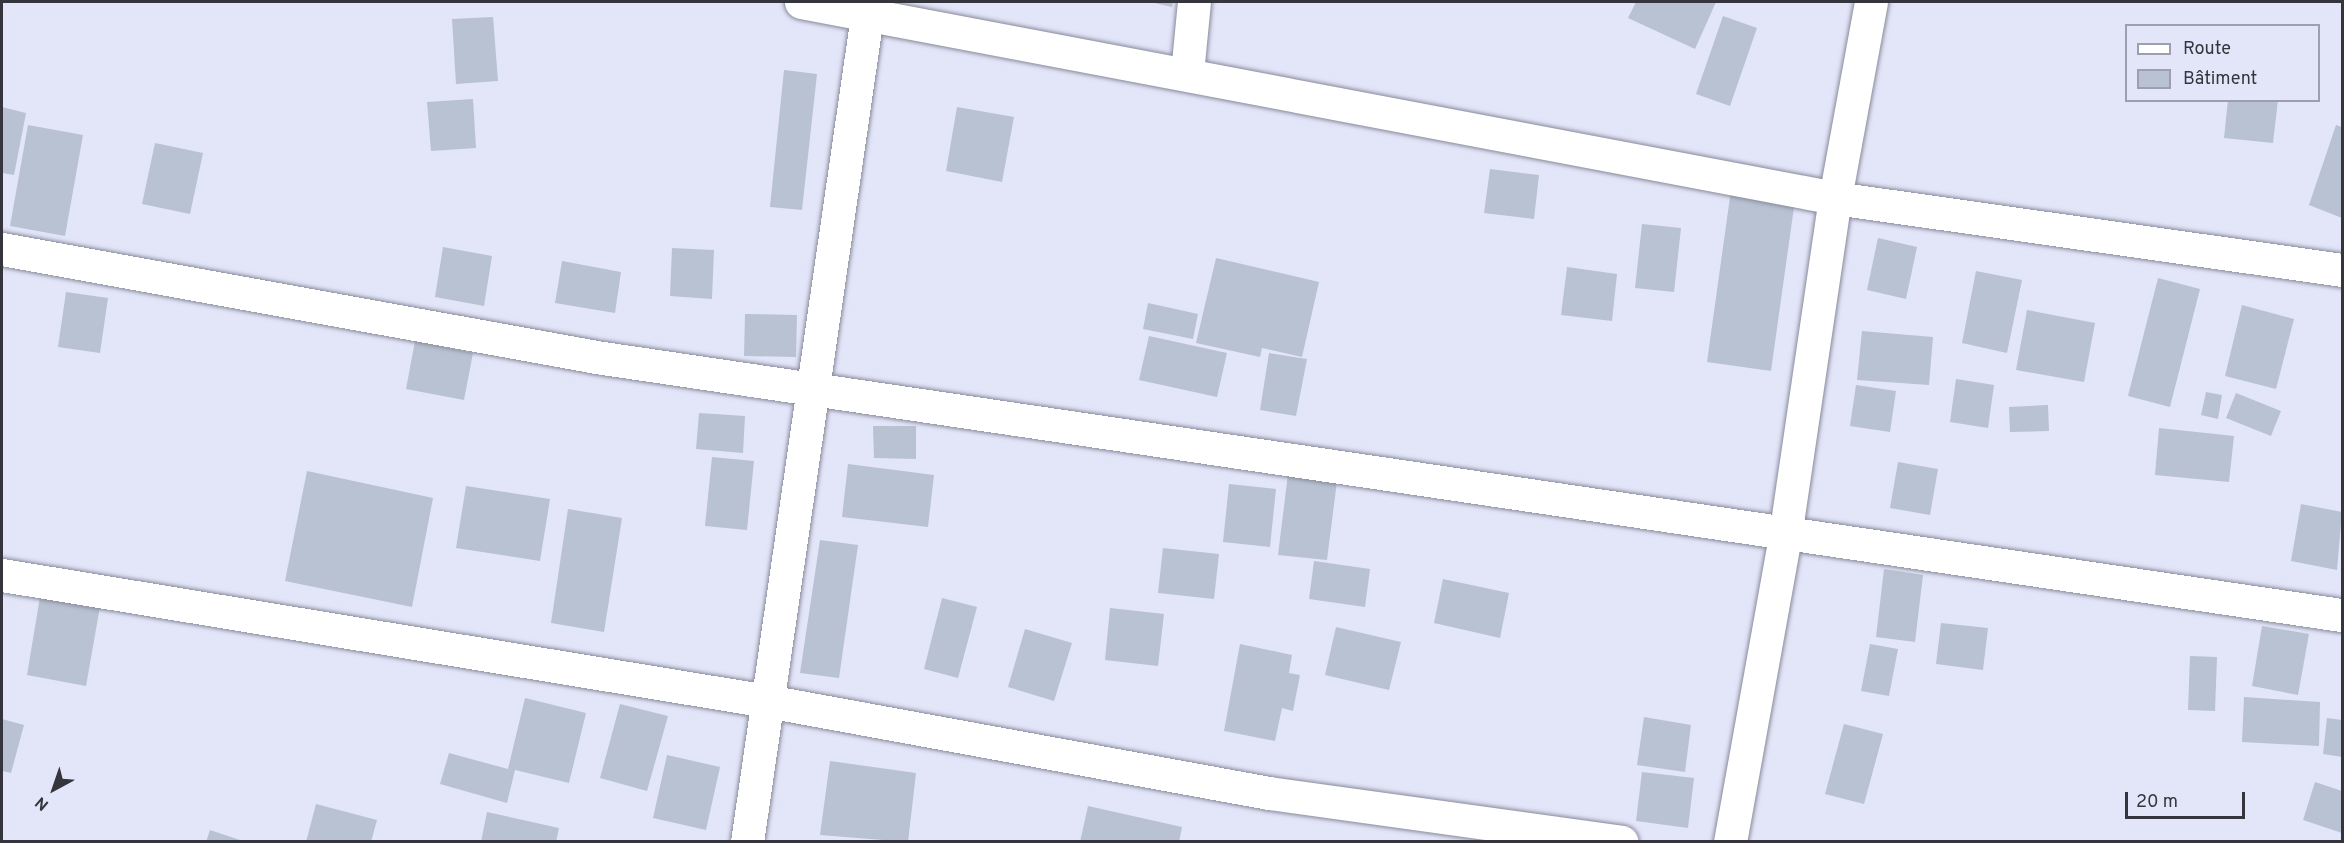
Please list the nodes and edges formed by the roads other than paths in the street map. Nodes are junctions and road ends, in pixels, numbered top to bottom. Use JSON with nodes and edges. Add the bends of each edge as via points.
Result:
{"nodes":[{"id":1,"x":801,"y":2,"type":"edge"},
{"id":2,"x":1194,"y":2,"type":"edge"},
{"id":3,"x":1871,"y":2,"type":"edge"},
{"id":4,"x":869,"y":7,"type":"edge"},
{"id":5,"x":1187,"y":73,"type":"junction"},
{"id":6,"x":1835,"y":198,"type":"junction"},
{"id":7,"x":2,"y":249,"type":"edge"},
{"id":8,"x":2343,"y":270,"type":"edge"},
{"id":9,"x":813,"y":390,"type":"junction"},
{"id":10,"x":1785,"y":536,"type":"junction"},
{"id":11,"x":2,"y":575,"type":"edge"},
{"id":12,"x":2343,"y":615,"type":"edge"},
{"id":13,"x":767,"y":701,"type":"junction"},
{"id":14,"x":747,"y":842,"type":"edge"},
{"id":15,"x":1622,"y":842,"type":"edge"},
{"id":16,"x":1731,"y":842,"type":"edge"}],
"edges":[{"from":1,"to":4,"type":"street"},
{"from":2,"to":5,"type":"street"},
{"from":3,"to":6,"type":"street"},
{"from":4,"to":5,"type":"street"},
{"from":4,"to":9,"type":"street"},
{"from":5,"to":6,"type":"street"},
{"from":6,"to":8,"type":"street"},
{"from":6,"to":10,"type":"street"},
{"from":7,"to":9,"type":"street","via":[[596,357]]},
{"from":9,"to":10,"type":"street"},
{"from":9,"to":13,"type":"street"},
{"from":10,"to":12,"type":"street"},
{"from":10,"to":16,"type":"street"},
{"from":11,"to":13,"type":"street"},
{"from":13,"to":14,"type":"street"},
{"from":13,"to":15,"type":"street","via":[[1269,793]]}]}
